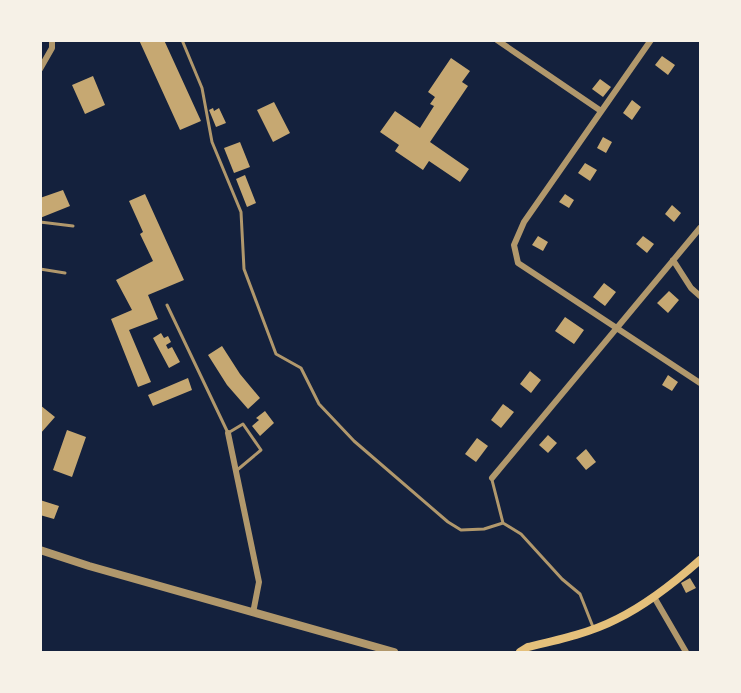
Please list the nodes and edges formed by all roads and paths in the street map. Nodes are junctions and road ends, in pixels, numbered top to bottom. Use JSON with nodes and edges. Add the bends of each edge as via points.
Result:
{"nodes":[{"id":1,"x":52,"y":40,"type":"edge"},
{"id":2,"x":182,"y":40,"type":"edge"},
{"id":3,"x":497,"y":40,"type":"edge"},
{"id":4,"x":651,"y":40,"type":"edge"},
{"id":5,"x":507,"y":43,"type":"edge"},
{"id":6,"x":40,"y":69,"type":"edge"},
{"id":7,"x":601,"y":111,"type":"junction"},
{"id":8,"x":40,"y":222,"type":"edge"},
{"id":9,"x":73,"y":226,"type":"dead end"},
{"id":10,"x":700,"y":228,"type":"edge"},
{"id":11,"x":673,"y":260,"type":"junction"},
{"id":12,"x":40,"y":269,"type":"edge"},
{"id":13,"x":65,"y":273,"type":"dead end"},
{"id":14,"x":700,"y":296,"type":"edge"},
{"id":15,"x":167,"y":304,"type":"dead end"},
{"id":16,"x":615,"y":328,"type":"junction"},
{"id":17,"x":700,"y":383,"type":"edge"},
{"id":18,"x":228,"y":433,"type":"junction"},
{"id":19,"x":236,"y":471,"type":"junction"},
{"id":20,"x":492,"y":478,"type":"joint"},
{"id":21,"x":503,"y":523,"type":"junction"},
{"id":22,"x":40,"y":550,"type":"edge"},
{"id":23,"x":700,"y":560,"type":"edge"},
{"id":24,"x":654,"y":597,"type":"junction"},
{"id":25,"x":253,"y":613,"type":"junction"},
{"id":26,"x":594,"y":629,"type":"junction"},
{"id":27,"x":394,"y":652,"type":"edge"},
{"id":28,"x":520,"y":652,"type":"edge"},
{"id":29,"x":686,"y":652,"type":"edge"}],
"edges":[{"from":1,"to":6,"type":"street","via":[[52,48]]},
{"from":2,"to":21,"type":"lane","via":[[202,88],[212,142],[241,212],[244,268],[276,354],[302,368],[319,404],[354,441],[448,522],[461,530]]},
{"from":3,"to":5,"type":"street"},
{"from":4,"to":7,"type":"street"},
{"from":5,"to":7,"type":"street"},
{"from":7,"to":16,"type":"street","via":[[524,222],[514,245],[518,263]]},
{"from":8,"to":9,"type":"lane"},
{"from":10,"to":11,"type":"street"},
{"from":11,"to":14,"type":"street"},
{"from":11,"to":16,"type":"street"},
{"from":12,"to":13,"type":"lane"},
{"from":15,"to":18,"type":"lane"},
{"from":16,"to":17,"type":"street"},
{"from":16,"to":20,"type":"street"},
{"from":18,"to":19,"type":"street"},
{"from":18,"to":19,"type":"lane","via":[[243,424],[261,450]]},
{"from":19,"to":25,"type":"street","via":[[259,582]]},
{"from":20,"to":21,"type":"lane"},
{"from":21,"to":26,"type":"lane","via":[[521,534],[579,594]]},
{"from":22,"to":25,"type":"street"},
{"from":23,"to":24,"type":"main road"},
{"from":24,"to":26,"type":"main road"},
{"from":24,"to":29,"type":"street"},
{"from":25,"to":27,"type":"street"},
{"from":26,"to":28,"type":"main road"}]}
